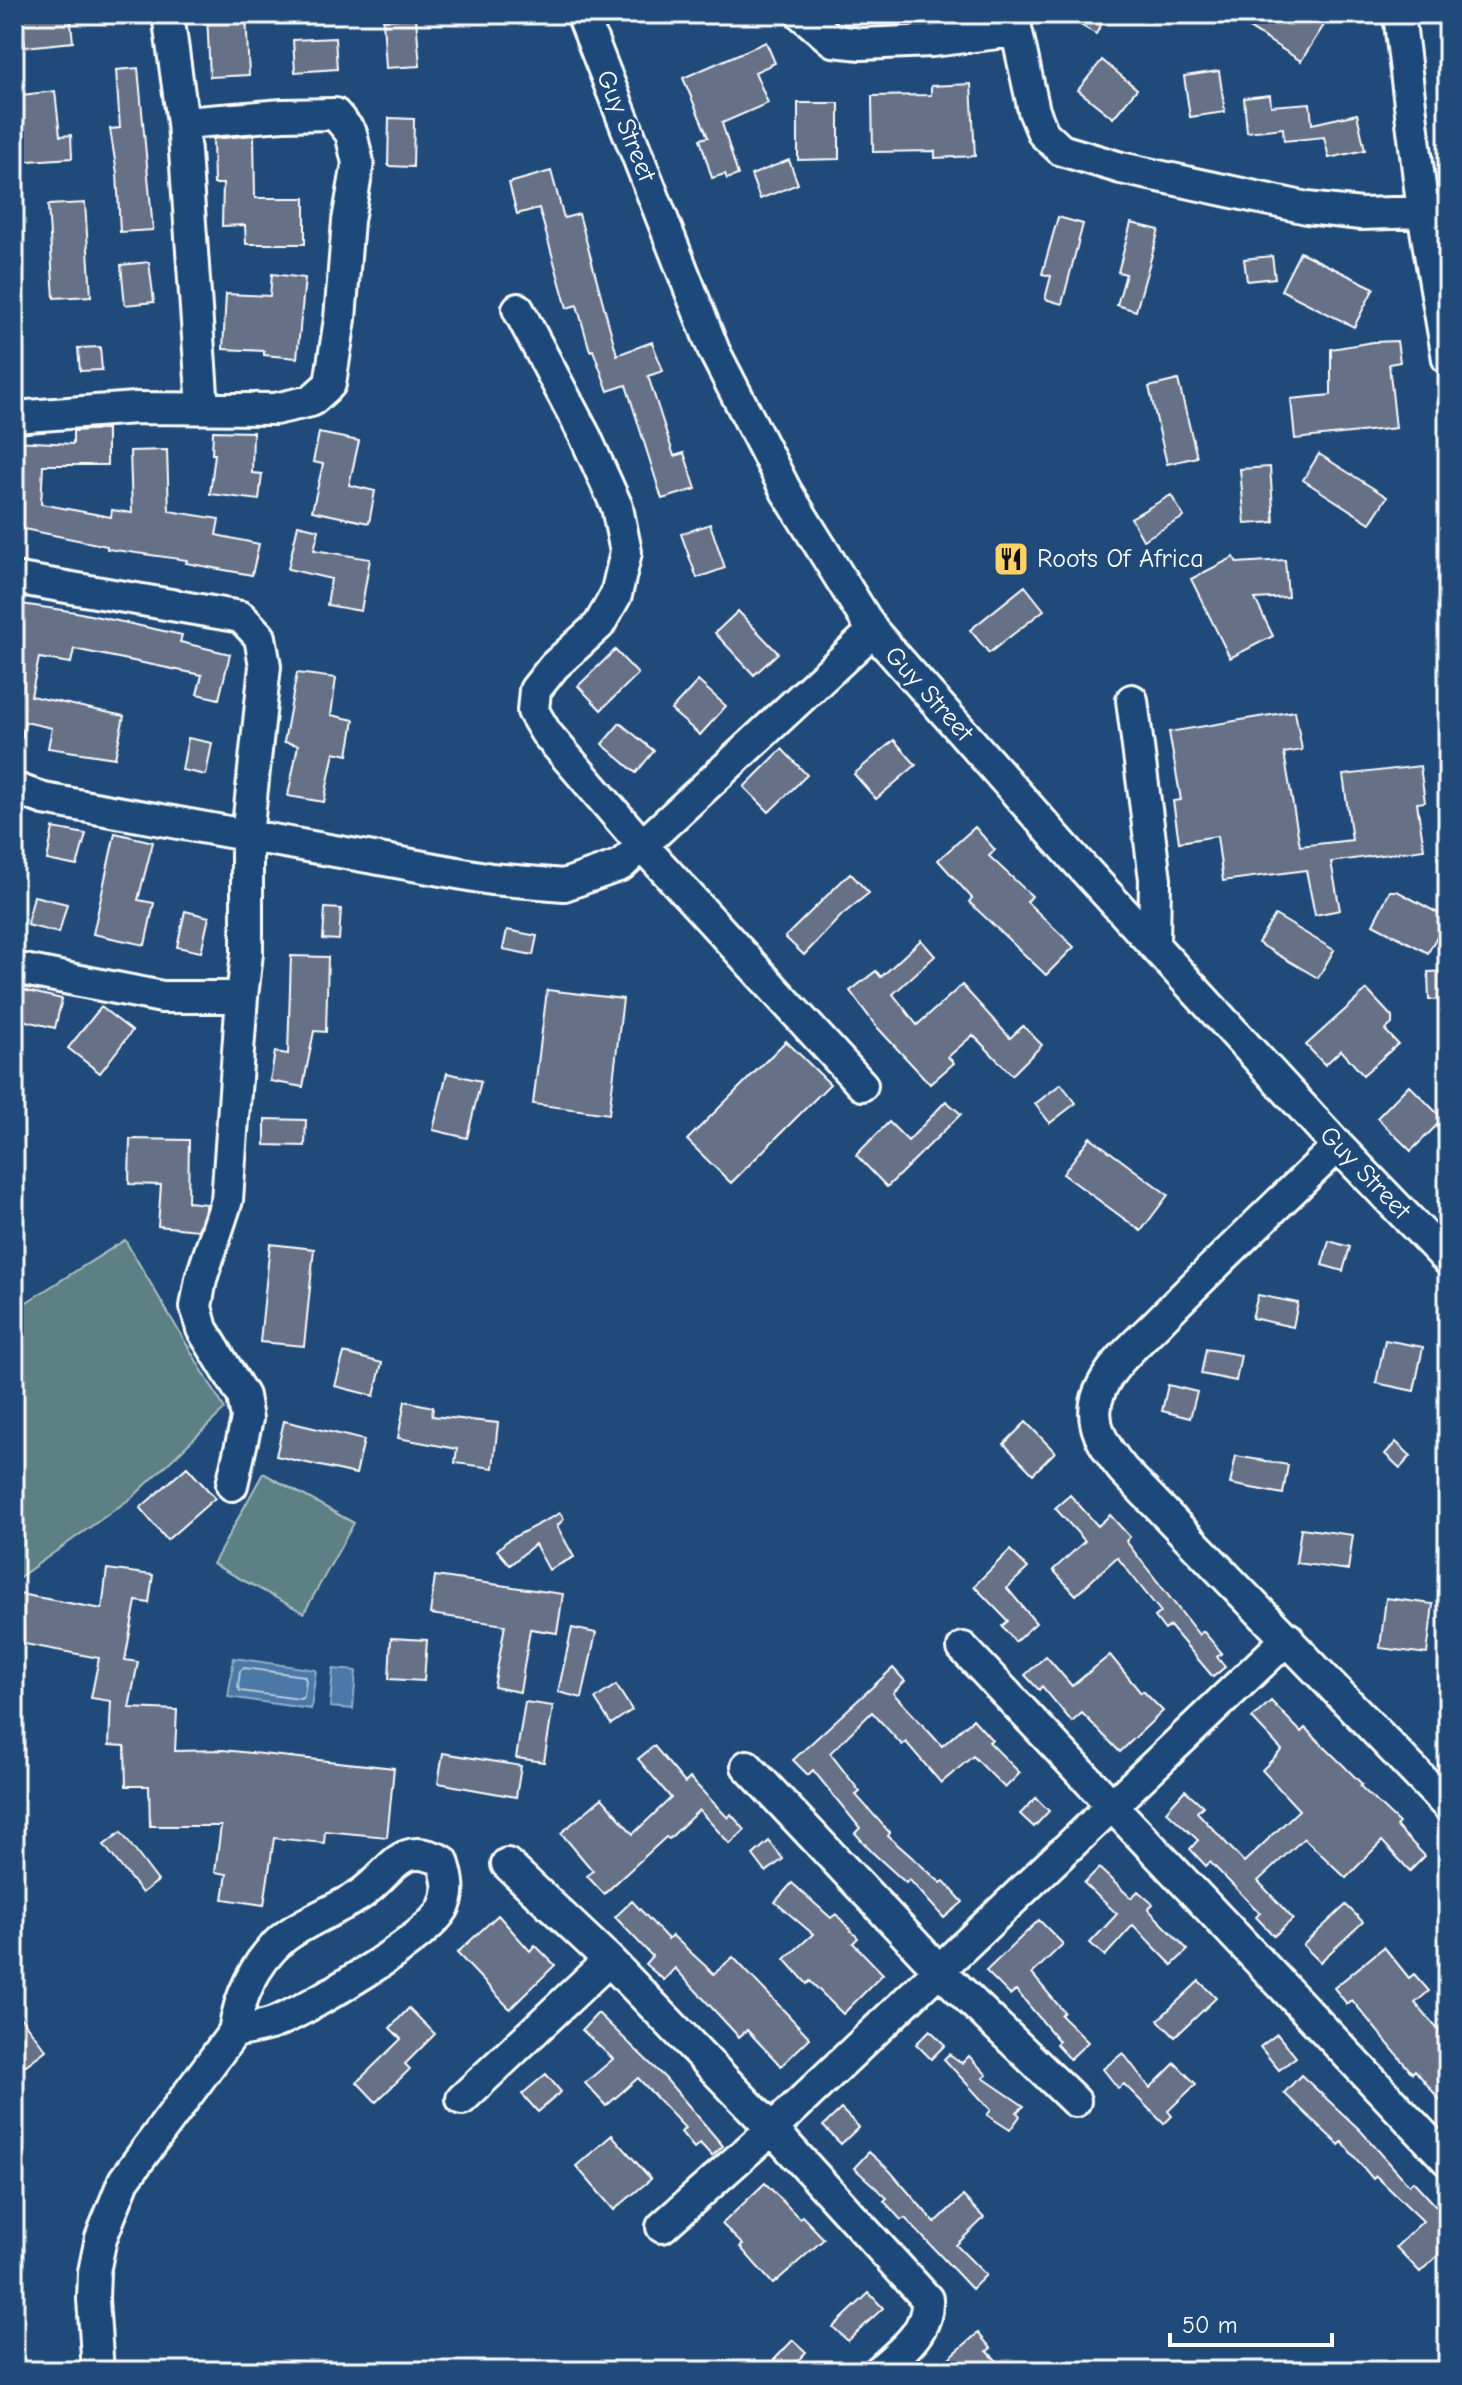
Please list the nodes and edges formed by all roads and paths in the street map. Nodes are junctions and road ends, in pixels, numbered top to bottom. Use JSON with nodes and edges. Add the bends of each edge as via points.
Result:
{"nodes":[{"id":1,"x":168,"y":14,"type":"edge"},
{"id":2,"x":582,"y":14,"type":"edge"},
{"id":3,"x":801,"y":14,"type":"edge"},
{"id":4,"x":1399,"y":14,"type":"edge"},
{"id":5,"x":1014,"y":22,"type":"edge"},
{"id":6,"x":183,"y":123,"type":"junction"},
{"id":7,"x":1436,"y":210,"type":"edge"},
{"id":8,"x":518,"y":309,"type":"dead end"},
{"id":9,"x":1448,"y":359,"type":"edge"},
{"id":10,"x":203,"y":408,"type":"junction"},
{"id":11,"x":14,"y":417,"type":"edge"},
{"id":12,"x":14,"y":578,"type":"edge"},
{"id":13,"x":873,"y":631,"type":"junction"},
{"id":14,"x":1132,"y":700,"type":"dead end"},
{"id":15,"x":14,"y":788,"type":"edge"},
{"id":16,"x":247,"y":836,"type":"junction"},
{"id":17,"x":642,"y":845,"type":"junction"},
{"id":18,"x":1154,"y":944,"type":"junction"},
{"id":19,"x":14,"y":968,"type":"edge"},
{"id":20,"x":242,"y":997,"type":"junction"},
{"id":21,"x":862,"y":1085,"type":"dead end"},
{"id":22,"x":1338,"y":1146,"type":"junction"},
{"id":23,"x":1448,"y":1260,"type":"edge"},
{"id":24,"x":232,"y":1485,"type":"dead end"},
{"id":25,"x":1288,"y":1638,"type":"junction"},
{"id":26,"x":963,"y":1648,"type":"dead end"},
{"id":27,"x":747,"y":1766,"type":"dead end"},
{"id":28,"x":1112,"y":1803,"type":"junction"},
{"id":29,"x":1448,"y":1806,"type":"edge"},
{"id":30,"x":507,"y":1864,"type":"dead end"},
{"id":31,"x":609,"y":1960,"type":"junction"},
{"id":32,"x":940,"y":1971,"type":"junction"},
{"id":33,"x":234,"y":2032,"type":"junction"},
{"id":34,"x":462,"y":2099,"type":"dead end"},
{"id":35,"x":1075,"y":2101,"type":"dead end"},
{"id":36,"x":772,"y":2129,"type":"junction"},
{"id":37,"x":1448,"y":2161,"type":"edge"},
{"id":38,"x":662,"y":2227,"type":"dead end"},
{"id":39,"x":98,"y":2371,"type":"edge"},
{"id":40,"x":879,"y":2371,"type":"edge"}],
"edges":[{"from":1,"to":6,"type":"street"},
{"from":2,"to":13,"type":"street","name":"Guy Street","via":[[714,351],[786,491]]},
{"from":3,"to":5,"type":"street","via":[[833,41],[861,44],[932,41]]},
{"from":4,"to":7,"type":"street"},
{"from":5,"to":7,"type":"street","via":[[1034,111],[1043,133],[1061,150],[1307,208],[1361,214]]},
{"from":6,"to":10,"type":"street"},
{"from":6,"to":10,"type":"street","via":[[335,114],[351,133],[358,163],[330,384],[311,401],[275,409]]},
{"from":7,"to":9,"type":"street"},
{"from":8,"to":17,"type":"street","via":[[617,507],[626,552],[616,595],[599,625],[535,690],[533,711]]},
{"from":10,"to":11,"type":"street"},
{"from":12,"to":16,"type":"street","via":[[241,617],[260,637],[265,666]]},
{"from":13,"to":17,"type":"street"},
{"from":13,"to":18,"type":"street","name":"Guy Street"},
{"from":14,"to":18,"type":"street","via":[[1155,879]]},
{"from":15,"to":16,"type":"street","via":[[44,799]]},
{"from":16,"to":17,"type":"street","via":[[491,879],[564,885],[621,865]]},
{"from":16,"to":20,"type":"street"},
{"from":17,"to":21,"type":"street"},
{"from":18,"to":22,"type":"street","name":"Guy Street"},
{"from":19,"to":20,"type":"street","via":[[162,997]]},
{"from":20,"to":24,"type":"street","via":[[227,1200],[196,1307],[202,1329],[243,1396],[247,1419]]},
{"from":22,"to":23,"type":"street","name":"Guy Street"},
{"from":22,"to":25,"type":"street","via":[[1130,1352],[1098,1394],[1096,1424],[1102,1444]]},
{"from":25,"to":28,"type":"street"},
{"from":25,"to":29,"type":"street"},
{"from":26,"to":28,"type":"street"},
{"from":27,"to":32,"type":"street"},
{"from":28,"to":32,"type":"street"},
{"from":28,"to":37,"type":"street"},
{"from":30,"to":31,"type":"street"},
{"from":31,"to":34,"type":"street"},
{"from":31,"to":36,"type":"street"},
{"from":32,"to":35,"type":"street"},
{"from":32,"to":36,"type":"street"},
{"from":33,"to":33,"type":"street","via":[[242,1995],[281,1940],[362,1893],[408,1854],[426,1853],[443,1861],[450,1883],[444,1908],[426,1929],[308,2006],[272,2024]]},
{"from":33,"to":39,"type":"street","via":[[124,2180],[94,2272]]},
{"from":36,"to":38,"type":"street"},
{"from":36,"to":40,"type":"street","via":[[927,2299],[923,2325]]}]}
